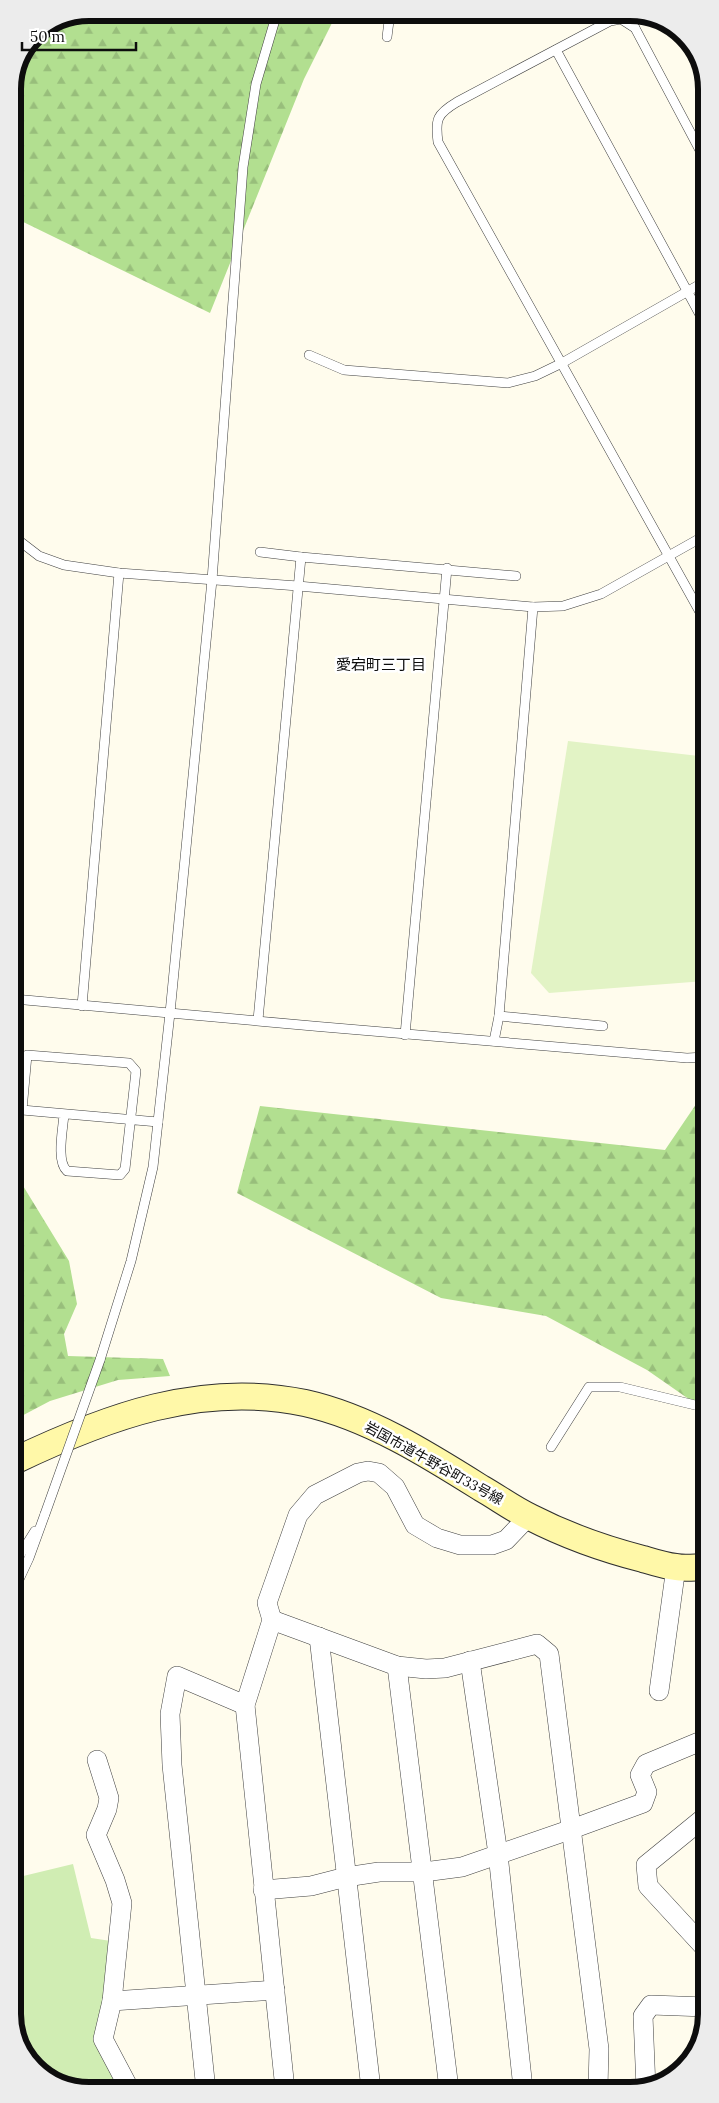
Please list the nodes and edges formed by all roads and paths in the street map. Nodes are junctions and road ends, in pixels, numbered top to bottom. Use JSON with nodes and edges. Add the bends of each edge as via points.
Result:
{"nodes":[{"id":1,"x":274,"y":21,"type":"edge"},
{"id":2,"x":389,"y":21,"type":"edge"},
{"id":3,"x":608,"y":21,"type":"edge"},
{"id":4,"x":623,"y":21,"type":"edge"},
{"id":5,"x":631,"y":21,"type":"edge"},
{"id":6,"x":635,"y":28,"type":"junction"},
{"id":7,"x":387,"y":37,"type":"dead end"},
{"id":8,"x":556,"y":50,"type":"junction"},
{"id":9,"x":698,"y":147,"type":"edge"},
{"id":10,"x":698,"y":285,"type":"edge"},
{"id":11,"x":687,"y":291,"type":"junction"},
{"id":12,"x":698,"y":311,"type":"edge"},
{"id":13,"x":309,"y":355,"type":"dead end"},
{"id":14,"x":562,"y":363,"type":"junction"},
{"id":15,"x":698,"y":539,"type":"edge"},
{"id":16,"x":21,"y":542,"type":"edge"},
{"id":17,"x":260,"y":552,"type":"dead end"},
{"id":18,"x":669,"y":555,"type":"junction"},
{"id":19,"x":301,"y":557,"type":"junction"},
{"id":20,"x":447,"y":568,"type":"junction"},
{"id":21,"x":120,"y":573,"type":"junction"},
{"id":22,"x":516,"y":576,"type":"dead end"},
{"id":23,"x":212,"y":580,"type":"junction"},
{"id":24,"x":298,"y":586,"type":"junction"},
{"id":25,"x":445,"y":600,"type":"junction"},
{"id":26,"x":533,"y":607,"type":"junction"},
{"id":27,"x":698,"y":607,"type":"edge"},
{"id":28,"x":21,"y":1000,"type":"edge"},
{"id":29,"x":82,"y":1006,"type":"junction"},
{"id":30,"x":170,"y":1013,"type":"junction"},
{"id":31,"x":499,"y":1016,"type":"junction"},
{"id":32,"x":258,"y":1020,"type":"junction"},
{"id":33,"x":603,"y":1026,"type":"dead end"},
{"id":34,"x":405,"y":1035,"type":"junction"},
{"id":35,"x":494,"y":1041,"type":"junction"},
{"id":36,"x":698,"y":1058,"type":"edge"},
{"id":37,"x":64,"y":1114,"type":"junction"},
{"id":38,"x":130,"y":1119,"type":"junction"},
{"id":39,"x":158,"y":1122,"type":"junction"},
{"id":40,"x":698,"y":1406,"type":"edge"},
{"id":41,"x":551,"y":1447,"type":"dead end"},
{"id":42,"x":21,"y":1458,"type":"edge"},
{"id":43,"x":45,"y":1514,"type":"junction"},
{"id":44,"x":528,"y":1517,"type":"junction"},
{"id":45,"x":21,"y":1553,"type":"edge"},
{"id":46,"x":676,"y":1567,"type":"junction"},
{"id":47,"x":698,"y":1567,"type":"edge"},
{"id":48,"x":21,"y":1575,"type":"edge"},
{"id":49,"x":272,"y":1620,"type":"junction"},
{"id":50,"x":319,"y":1637,"type":"junction"},
{"id":51,"x":470,"y":1661,"type":"junction"},
{"id":52,"x":397,"y":1666,"type":"junction"},
{"id":53,"x":660,"y":1691,"type":"dead end"},
{"id":54,"x":245,"y":1705,"type":"junction"},
{"id":55,"x":698,"y":1742,"type":"edge"},
{"id":56,"x":97,"y":1760,"type":"dead end"},
{"id":57,"x":572,"y":1829,"type":"junction"},
{"id":58,"x":698,"y":1829,"type":"edge"},
{"id":59,"x":498,"y":1854,"type":"junction"},
{"id":60,"x":424,"y":1872,"type":"junction"},
{"id":61,"x":346,"y":1877,"type":"junction"},
{"id":62,"x":263,"y":1890,"type":"junction"},
{"id":63,"x":698,"y":1940,"type":"edge"},
{"id":64,"x":274,"y":1990,"type":"junction"},
{"id":65,"x":195,"y":1996,"type":"junction"},
{"id":66,"x":112,"y":2001,"type":"junction"},
{"id":67,"x":698,"y":2007,"type":"edge"},
{"id":68,"x":649,"y":2079,"type":"edge"},
{"id":69,"x":126,"y":2082,"type":"edge"},
{"id":70,"x":205,"y":2082,"type":"edge"},
{"id":71,"x":284,"y":2082,"type":"edge"},
{"id":72,"x":370,"y":2082,"type":"edge"},
{"id":73,"x":448,"y":2082,"type":"edge"},
{"id":74,"x":522,"y":2082,"type":"edge"},
{"id":75,"x":598,"y":2082,"type":"edge"}],
"edges":[{"from":1,"to":23,"type":"lane","via":[[256,84],[243,167]]},
{"from":2,"to":7,"type":"lane"},
{"from":3,"to":8,"type":"lane"},
{"from":4,"to":6,"type":"lane"},
{"from":5,"to":6,"type":"lane"},
{"from":6,"to":9,"type":"lane"},
{"from":8,"to":11,"type":"lane"},
{"from":8,"to":14,"type":"lane","via":[[443,110],[436,126],[438,142]]},
{"from":10,"to":11,"type":"lane"},
{"from":11,"to":12,"type":"lane"},
{"from":11,"to":14,"type":"lane"},
{"from":13,"to":14,"type":"lane","via":[[344,370],[508,383],[535,376]]},
{"from":14,"to":18,"type":"lane"},
{"from":15,"to":18,"type":"lane"},
{"from":16,"to":21,"type":"lane","via":[[39,556],[64,565]]},
{"from":17,"to":19,"type":"lane"},
{"from":18,"to":26,"type":"lane","via":[[601,594],[563,606]]},
{"from":18,"to":27,"type":"lane"},
{"from":19,"to":20,"type":"lane"},
{"from":19,"to":24,"type":"lane"},
{"from":20,"to":22,"type":"lane"},
{"from":20,"to":25,"type":"lane"},
{"from":21,"to":23,"type":"lane"},
{"from":21,"to":29,"type":"lane"},
{"from":23,"to":24,"type":"lane"},
{"from":23,"to":30,"type":"lane"},
{"from":24,"to":25,"type":"lane"},
{"from":24,"to":32,"type":"lane"},
{"from":25,"to":26,"type":"lane"},
{"from":25,"to":34,"type":"lane"},
{"from":26,"to":31,"type":"lane"},
{"from":28,"to":29,"type":"lane"},
{"from":29,"to":30,"type":"lane"},
{"from":30,"to":32,"type":"lane"},
{"from":30,"to":39,"type":"lane"},
{"from":31,"to":33,"type":"lane"},
{"from":31,"to":35,"type":"lane"},
{"from":32,"to":34,"type":"lane"},
{"from":34,"to":35,"type":"lane"},
{"from":35,"to":36,"type":"lane"},
{"from":37,"to":38,"type":"lane"},
{"from":37,"to":38,"type":"lane","via":[[60,1160],[67,1171],[76,1172],[120,1175],[125,1169]]},
{"from":37,"to":38,"type":"lane","via":[[22,1110],[28,1054],[129,1063],[136,1071]]},
{"from":38,"to":39,"type":"lane"},
{"from":39,"to":43,"type":"lane","bridge":true,"via":[[153,1167],[131,1261],[100,1360]]},
{"from":40,"to":41,"type":"lane","via":[[620,1387],[589,1387]]},
{"from":42,"to":44,"type":"street","name":"岩国市道牛野谷町33号線","via":[[93,1426],[162,1404],[235,1396],[271,1399],[304,1403],[336,1412],[381,1431],[455,1471]]},
{"from":43,"to":45,"type":"lane"},
{"from":43,"to":48,"type":"lane"},
{"from":44,"to":46,"type":"street","name":"岩国市道牛野谷町33号線","via":[[618,1552]]},
{"from":44,"to":49,"type":"street","via":[[506,1540],[492,1545],[460,1545],[437,1538],[416,1525],[395,1486],[379,1473],[358,1473],[314,1495],[298,1515],[267,1603]]},
{"from":46,"to":47,"type":"street","name":"岩国市道牛野谷町33号線"},
{"from":46,"to":53,"type":"street"},
{"from":49,"to":50,"type":"street"},
{"from":49,"to":54,"type":"street"},
{"from":50,"to":52,"type":"street"},
{"from":50,"to":61,"type":"street"},
{"from":51,"to":52,"type":"street","via":[[445,1668]]},
{"from":51,"to":57,"type":"street","via":[[537,1644],[549,1654]]},
{"from":51,"to":59,"type":"street"},
{"from":52,"to":60,"type":"street"},
{"from":54,"to":62,"type":"street"},
{"from":54,"to":65,"type":"street","via":[[177,1676],[170,1714],[172,1765]]},
{"from":55,"to":57,"type":"street","via":[[646,1764],[640,1776],[646,1792],[643,1802]]},
{"from":56,"to":66,"type":"street","via":[[109,1798],[96,1835],[122,1902]]},
{"from":57,"to":59,"type":"street"},
{"from":57,"to":75,"type":"street","via":[[599,2049]]},
{"from":58,"to":63,"type":"street","via":[[646,1866],[648,1886]]},
{"from":59,"to":60,"type":"street","via":[[462,1866]]},
{"from":59,"to":74,"type":"street"},
{"from":60,"to":61,"type":"street","via":[[378,1872]]},
{"from":60,"to":73,"type":"street"},
{"from":61,"to":62,"type":"street","via":[[312,1886]]},
{"from":61,"to":72,"type":"street"},
{"from":62,"to":64,"type":"street"},
{"from":64,"to":65,"type":"street"},
{"from":64,"to":71,"type":"street"},
{"from":65,"to":66,"type":"street"},
{"from":65,"to":70,"type":"street"},
{"from":66,"to":69,"type":"street","via":[[103,2039]]},
{"from":67,"to":68,"type":"street","via":[[651,2005],[644,2016]]}]}
